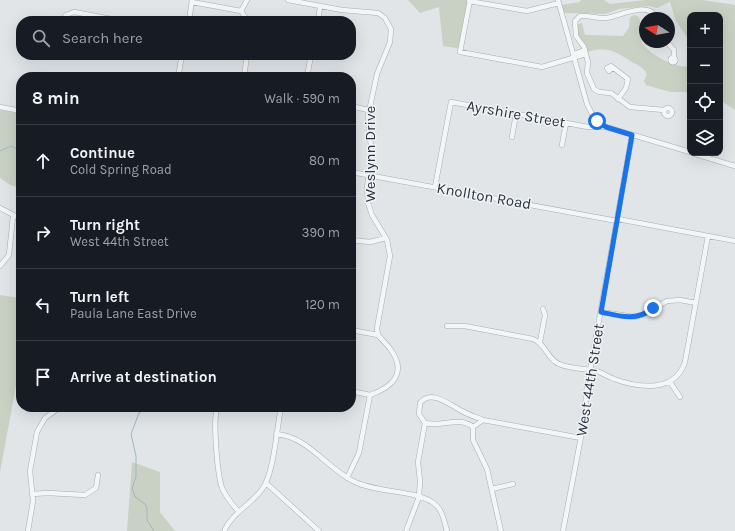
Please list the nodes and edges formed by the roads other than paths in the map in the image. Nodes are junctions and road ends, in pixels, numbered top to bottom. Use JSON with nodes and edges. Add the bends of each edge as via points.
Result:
{"nodes":[{"id":1,"x":247,"y":0,"type":"edge"},
{"id":2,"x":288,"y":0,"type":"edge"},
{"id":3,"x":469,"y":0,"type":"edge"},
{"id":4,"x":192,"y":1,"type":"edge"},
{"id":5,"x":558,"y":2,"type":"edge"},
{"id":6,"x":320,"y":6,"type":"junction"},
{"id":7,"x":241,"y":11,"type":"junction"},
{"id":8,"x":652,"y":12,"type":"edge"},
{"id":9,"x":65,"y":16,"type":"edge"},
{"id":10,"x":93,"y":16,"type":"edge"},
{"id":11,"x":190,"y":16,"type":"edge"},
{"id":12,"x":244,"y":16,"type":"edge"},
{"id":13,"x":319,"y":16,"type":"edge"},
{"id":14,"x":673,"y":48,"type":"edge"},
{"id":15,"x":586,"y":52,"type":"junction"},
{"id":16,"x":574,"y":56,"type":"junction"},
{"id":17,"x":674,"y":58,"type":"dead end"},
{"id":18,"x":181,"y":60,"type":"edge"},
{"id":19,"x":246,"y":60,"type":"edge"},
{"id":20,"x":310,"y":60,"type":"edge"},
{"id":21,"x":612,"y":68,"type":"dead end"},
{"id":22,"x":179,"y":72,"type":"edge"},
{"id":23,"x":245,"y":72,"type":"edge"},
{"id":24,"x":308,"y":72,"type":"edge"},
{"id":25,"x":618,"y":99,"type":"junction"},
{"id":26,"x":0,"y":107,"type":"edge"},
{"id":27,"x":356,"y":107,"type":"edge"},
{"id":28,"x":16,"y":110,"type":"edge"},
{"id":29,"x":368,"y":110,"type":"junction"},
{"id":30,"x":664,"y":110,"type":"dead end"},
{"id":31,"x":516,"y":114,"type":"junction"},
{"id":32,"x":566,"y":123,"type":"junction"},
{"id":33,"x":606,"y":127,"type":"junction"},
{"id":34,"x":632,"y":135,"type":"junction"},
{"id":35,"x":512,"y":137,"type":"dead end"},
{"id":36,"x":562,"y":146,"type":"dead end"},
{"id":37,"x":687,"y":152,"type":"edge"},
{"id":38,"x":701,"y":156,"type":"edge"},
{"id":39,"x":735,"y":166,"type":"edge"},
{"id":40,"x":356,"y":173,"type":"edge"},
{"id":41,"x":370,"y":175,"type":"junction"},
{"id":42,"x":435,"y":187,"type":"junction"},
{"id":43,"x":0,"y":208,"type":"edge"},
{"id":44,"x":13,"y":216,"type":"junction"},
{"id":45,"x":16,"y":218,"type":"edge"},
{"id":46,"x":617,"y":220,"type":"junction"},
{"id":47,"x":708,"y":236,"type":"junction"},
{"id":48,"x":386,"y":238,"type":"junction"},
{"id":49,"x":356,"y":241,"type":"edge"},
{"id":50,"x":735,"y":241,"type":"edge"},
{"id":51,"x":0,"y":266,"type":"edge"},
{"id":52,"x":696,"y":302,"type":"junction"},
{"id":53,"x":543,"y":309,"type":"dead end"},
{"id":54,"x":601,"y":312,"type":"junction"},
{"id":55,"x":447,"y":326,"type":"dead end"},
{"id":56,"x":356,"y":331,"type":"edge"},
{"id":57,"x":378,"y":335,"type":"junction"},
{"id":58,"x":540,"y":342,"type":"junction"},
{"id":59,"x":591,"y":370,"type":"junction"},
{"id":60,"x":670,"y":382,"type":"junction"},
{"id":61,"x":356,"y":392,"type":"edge"},
{"id":62,"x":370,"y":395,"type":"junction"},
{"id":63,"x":680,"y":397,"type":"dead end"},
{"id":64,"x":53,"y":412,"type":"edge"},
{"id":65,"x":217,"y":412,"type":"edge"},
{"id":66,"x":280,"y":412,"type":"edge"},
{"id":67,"x":483,"y":420,"type":"junction"},
{"id":68,"x":425,"y":423,"type":"junction"},
{"id":69,"x":473,"y":426,"type":"junction"},
{"id":70,"x":276,"y":434,"type":"junction"},
{"id":71,"x":581,"y":438,"type":"junction"},
{"id":72,"x":98,"y":475,"type":"dead end"},
{"id":73,"x":347,"y":478,"type":"junction"},
{"id":74,"x":266,"y":482,"type":"junction"},
{"id":75,"x":513,"y":484,"type":"dead end"},
{"id":76,"x":492,"y":490,"type":"junction"},
{"id":77,"x":32,"y":494,"type":"junction"},
{"id":78,"x":419,"y":497,"type":"junction"},
{"id":79,"x":238,"y":511,"type":"junction"},
{"id":80,"x":28,"y":531,"type":"edge"},
{"id":81,"x":224,"y":531,"type":"edge"},
{"id":82,"x":319,"y":531,"type":"edge"},
{"id":83,"x":406,"y":531,"type":"edge"},
{"id":84,"x":447,"y":531,"type":"edge"},
{"id":85,"x":501,"y":531,"type":"edge"},
{"id":86,"x":564,"y":531,"type":"edge"}],
"edges":[{"from":1,"to":7,"type":"street"},
{"from":2,"to":6,"type":"street"},
{"from":3,"to":5,"type":"street","via":[[528,11]]},
{"from":3,"to":16,"type":"street","via":[[460,52],[542,66]]},
{"from":4,"to":7,"type":"street"},
{"from":4,"to":11,"type":"street"},
{"from":5,"to":16,"type":"street"},
{"from":6,"to":13,"type":"street"},
{"from":6,"to":29,"type":"street","name":"Weslynn Drive","via":[[376,13],[387,20],[391,29],[391,41],[377,74]]},
{"from":7,"to":12,"type":"street"},
{"from":8,"to":15,"type":"street","via":[[642,8],[604,18],[578,16],[575,22],[575,35]]},
{"from":9,"to":10,"type":"street","via":[[73,12]]},
{"from":14,"to":17,"type":"street"},
{"from":15,"to":16,"type":"street"},
{"from":15,"to":25,"type":"street","via":[[587,73],[592,87],[598,92],[611,93]]},
{"from":16,"to":33,"type":"street","via":[[590,112]]},
{"from":18,"to":22,"type":"street"},
{"from":19,"to":23,"type":"street"},
{"from":20,"to":24,"type":"street"},
{"from":21,"to":25,"type":"street","via":[[628,80]]},
{"from":25,"to":30,"type":"street","via":[[632,107]]},
{"from":26,"to":28,"type":"street"},
{"from":27,"to":29,"type":"street"},
{"from":29,"to":41,"type":"street","name":"Weslynn Drive","via":[[372,152]]},
{"from":31,"to":32,"type":"street","name":"Ayrshire Street"},
{"from":31,"to":35,"type":"street"},
{"from":31,"to":42,"type":"street","name":"Ayrshire Street","via":[[451,102]]},
{"from":32,"to":33,"type":"street","name":"Ayrshire Street"},
{"from":32,"to":36,"type":"street"},
{"from":33,"to":34,"type":"street"},
{"from":34,"to":37,"type":"street"},
{"from":34,"to":46,"type":"street","name":"West 44th Street"},
{"from":38,"to":39,"type":"street"},
{"from":40,"to":41,"type":"street","name":"Knollton Road"},
{"from":41,"to":42,"type":"street","name":"Knollton Road"},
{"from":41,"to":48,"type":"street","name":"Weslynn Drive","via":[[367,187],[369,206]]},
{"from":42,"to":46,"type":"street","name":"Knollton Road"},
{"from":43,"to":44,"type":"street"},
{"from":44,"to":45,"type":"street"},
{"from":44,"to":51,"type":"street","via":[[8,255]]},
{"from":46,"to":47,"type":"street","name":"Knollton Road"},
{"from":46,"to":54,"type":"street","name":"West 44th Street"},
{"from":47,"to":50,"type":"street","name":"Knollton Road"},
{"from":47,"to":52,"type":"street"},
{"from":48,"to":49,"type":"street","via":[[370,242]]},
{"from":48,"to":57,"type":"street","name":"Weslynn Drive","via":[[390,260],[377,328]]},
{"from":52,"to":54,"type":"street","via":[[667,301],[634,317]]},
{"from":52,"to":60,"type":"street","via":[[685,362]]},
{"from":53,"to":58,"type":"street","via":[[545,315]]},
{"from":54,"to":59,"type":"street","name":"West 44th Street"},
{"from":55,"to":58,"type":"street","via":[[465,326]]},
{"from":56,"to":57,"type":"street"},
{"from":57,"to":62,"type":"street","via":[[392,351],[398,372],[394,380]]},
{"from":58,"to":59,"type":"street","via":[[558,364]]},
{"from":59,"to":60,"type":"street","via":[[616,380],[651,386],[661,386]]},
{"from":59,"to":71,"type":"street","name":"West 44th Street"},
{"from":60,"to":63,"type":"street"},
{"from":61,"to":62,"type":"street"},
{"from":62,"to":73,"type":"street","via":[[359,453]]},
{"from":64,"to":77,"type":"street","via":[[45,418],[37,432],[30,471]]},
{"from":65,"to":79,"type":"street","via":[[220,477],[227,498]]},
{"from":66,"to":70,"type":"street"},
{"from":67,"to":68,"type":"street","via":[[461,411],[444,400],[427,398],[420,401],[418,410]]},
{"from":67,"to":69,"type":"street"},
{"from":67,"to":71,"type":"street"},
{"from":68,"to":69,"type":"street","via":[[445,424],[462,421]]},
{"from":68,"to":78,"type":"street","via":[[418,462]]},
{"from":69,"to":76,"type":"street","via":[[473,440],[485,463]]},
{"from":70,"to":73,"type":"street","via":[[291,436],[303,442]]},
{"from":70,"to":74,"type":"street","via":[[270,473]]},
{"from":71,"to":86,"type":"street","name":"West 44th Street"},
{"from":72,"to":77,"type":"street","via":[[96,488],[86,495]]},
{"from":73,"to":78,"type":"street","via":[[370,488]]},
{"from":74,"to":79,"type":"street","via":[[255,498]]},
{"from":74,"to":82,"type":"street"},
{"from":75,"to":76,"type":"street"},
{"from":76,"to":85,"type":"street"},
{"from":77,"to":80,"type":"street","via":[[33,504]]},
{"from":78,"to":83,"type":"street"},
{"from":78,"to":84,"type":"street","via":[[430,500],[439,508]]},
{"from":79,"to":81,"type":"street"}]}
